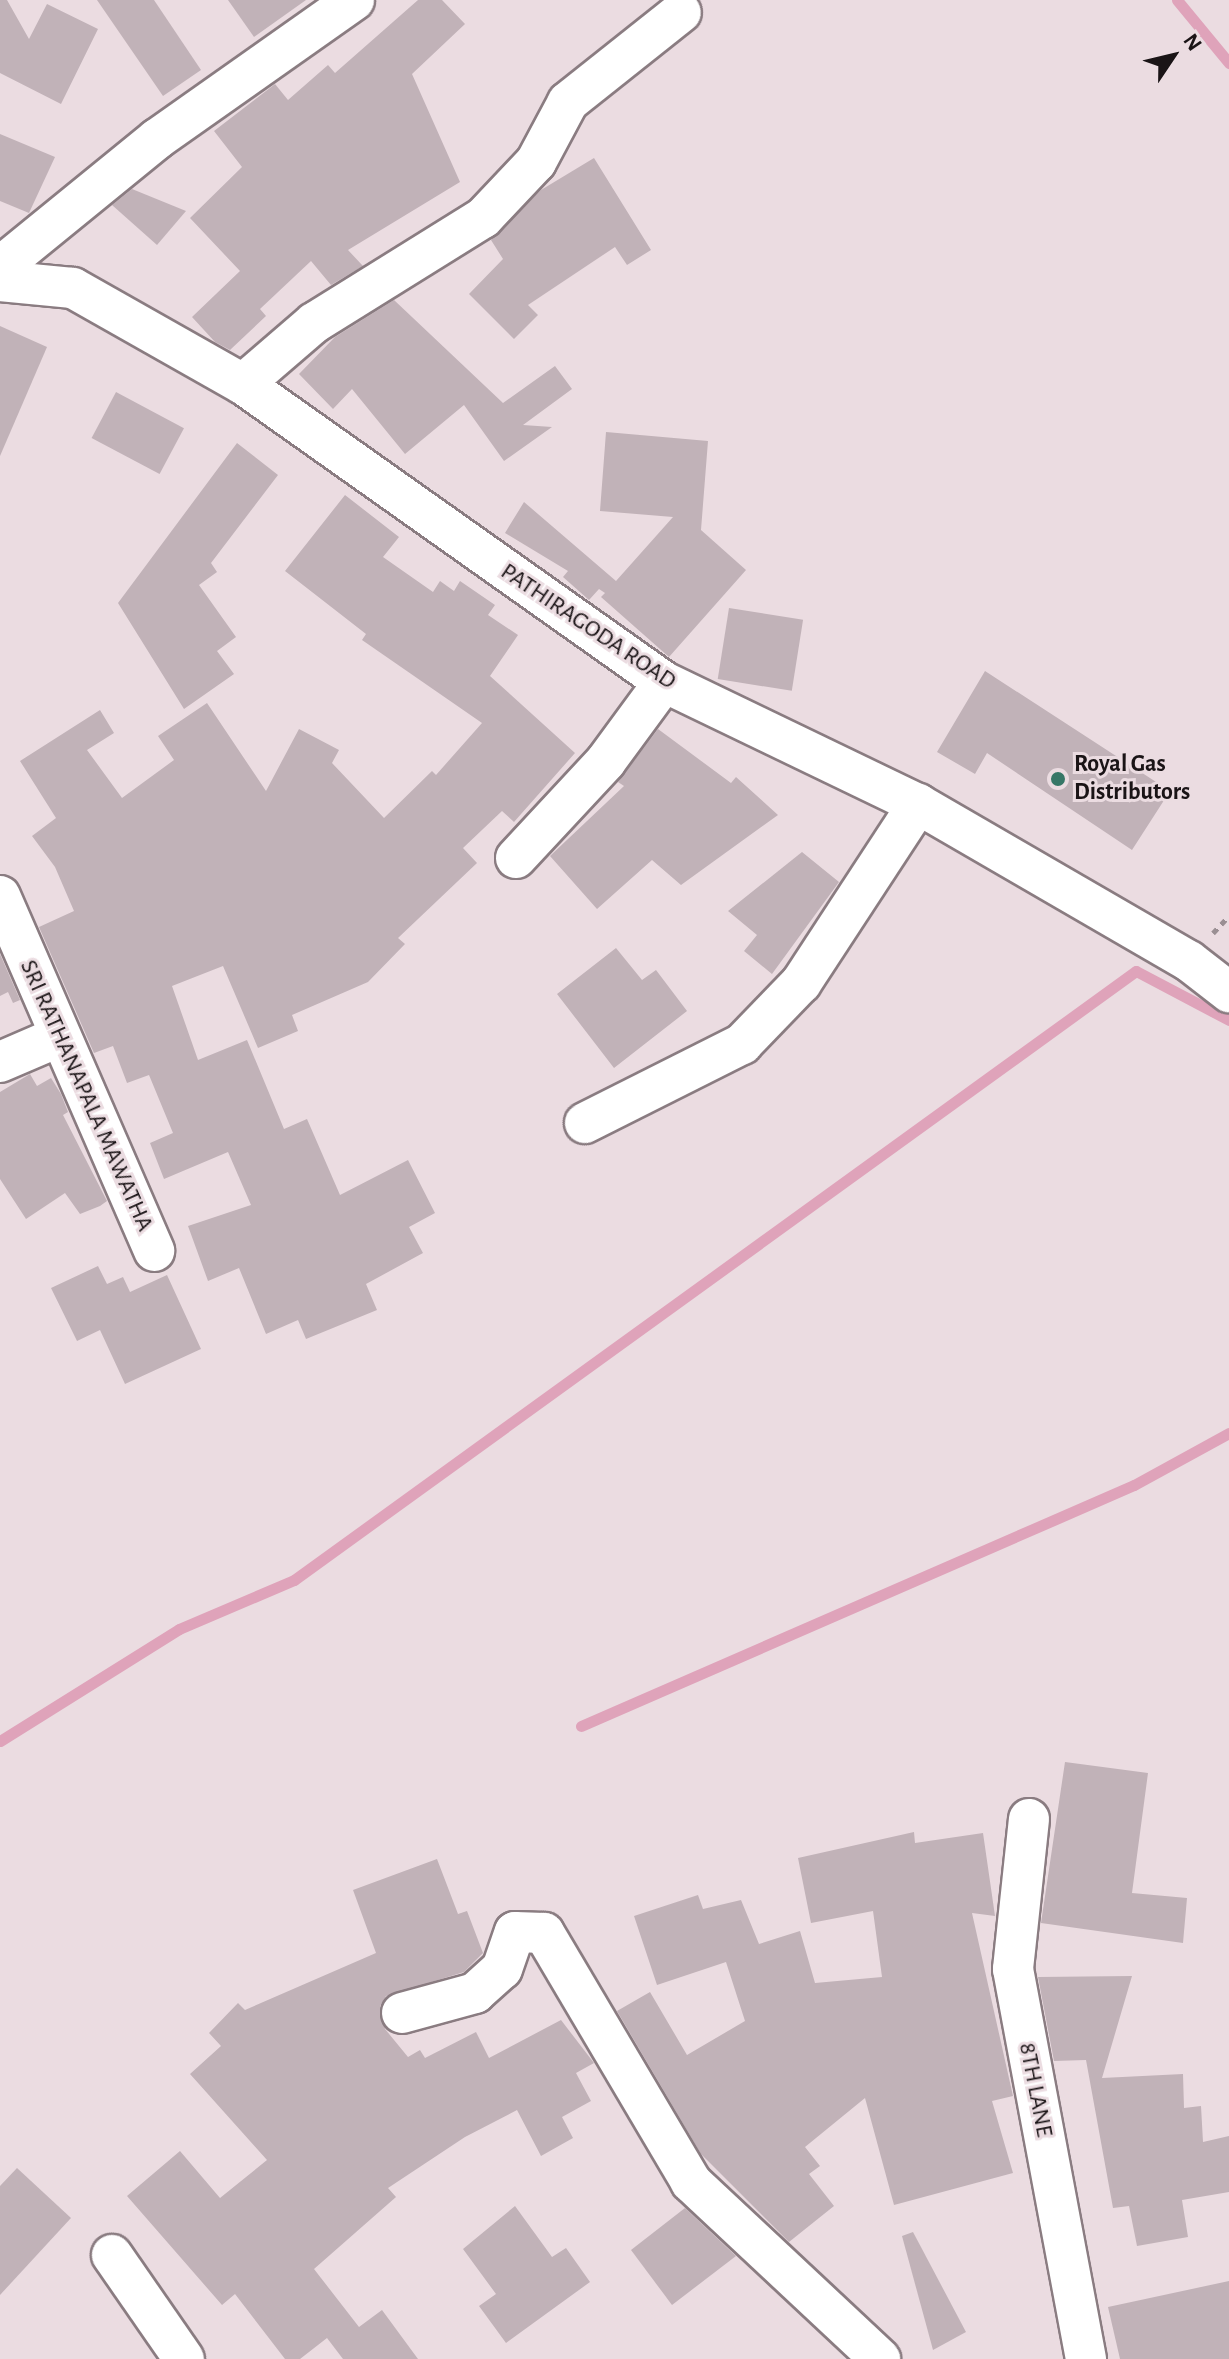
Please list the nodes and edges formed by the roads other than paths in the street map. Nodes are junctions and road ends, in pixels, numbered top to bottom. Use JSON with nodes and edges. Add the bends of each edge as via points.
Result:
{"nodes":[{"id":1,"x":354,"y":0,"type":"edge"},
{"id":2,"x":681,"y":12,"type":"dead end"},
{"id":3,"x":0,"y":267,"type":"edge"},
{"id":4,"x":0,"y":281,"type":"edge"},
{"id":5,"x":243,"y":384,"type":"junction"},
{"id":6,"x":664,"y":682,"type":"junction"},
{"id":7,"x":918,"y":804,"type":"junction"},
{"id":8,"x":516,"y":858,"type":"dead end"},
{"id":9,"x":0,"y":896,"type":"edge"},
{"id":10,"x":1229,"y":992,"type":"edge"},
{"id":11,"x":58,"y":1037,"type":"junction"},
{"id":12,"x":0,"y":1062,"type":"edge"},
{"id":13,"x":585,"y":1123,"type":"dead end"},
{"id":14,"x":154,"y":1251,"type":"dead end"},
{"id":15,"x":1029,"y":1819,"type":"dead end"},
{"id":16,"x":402,"y":2013,"type":"dead end"},
{"id":17,"x":112,"y":2255,"type":"dead end"},
{"id":18,"x":184,"y":2359,"type":"edge"},
{"id":19,"x":880,"y":2359,"type":"edge"},
{"id":20,"x":1086,"y":2359,"type":"edge"}],
"edges":[{"from":1,"to":3,"type":"street","via":[[157,139]]},
{"from":2,"to":5,"type":"street","via":[[568,102],[536,162],[483,218],[314,323]]},
{"from":4,"to":5,"type":"street","name":"PATHIRAGODA ROAD","via":[[73,288]]},
{"from":5,"to":6,"type":"street","name":"PATHIRAGODA ROAD"},
{"from":6,"to":7,"type":"street","name":"PATHIRAGODA ROAD"},
{"from":6,"to":8,"type":"street","via":[[606,761]]},
{"from":7,"to":10,"type":"street","name":"PATHIRAGODA ROAD","via":[[1189,961]]},
{"from":7,"to":13,"type":"street","via":[[801,983],[742,1044]]},
{"from":9,"to":11,"type":"street","name":"SRI RATHANAPALA MAWATHA"},
{"from":11,"to":12,"type":"street"},
{"from":11,"to":14,"type":"street","name":"SRI RATHANAPALA MAWATHA"},
{"from":15,"to":20,"type":"street","name":"8TH LANE","via":[[1013,1969]]},
{"from":16,"to":19,"type":"street","via":[[475,1993],[502,1969],[515,1932],[544,1933],[691,2182]]},
{"from":17,"to":18,"type":"street"}]}
